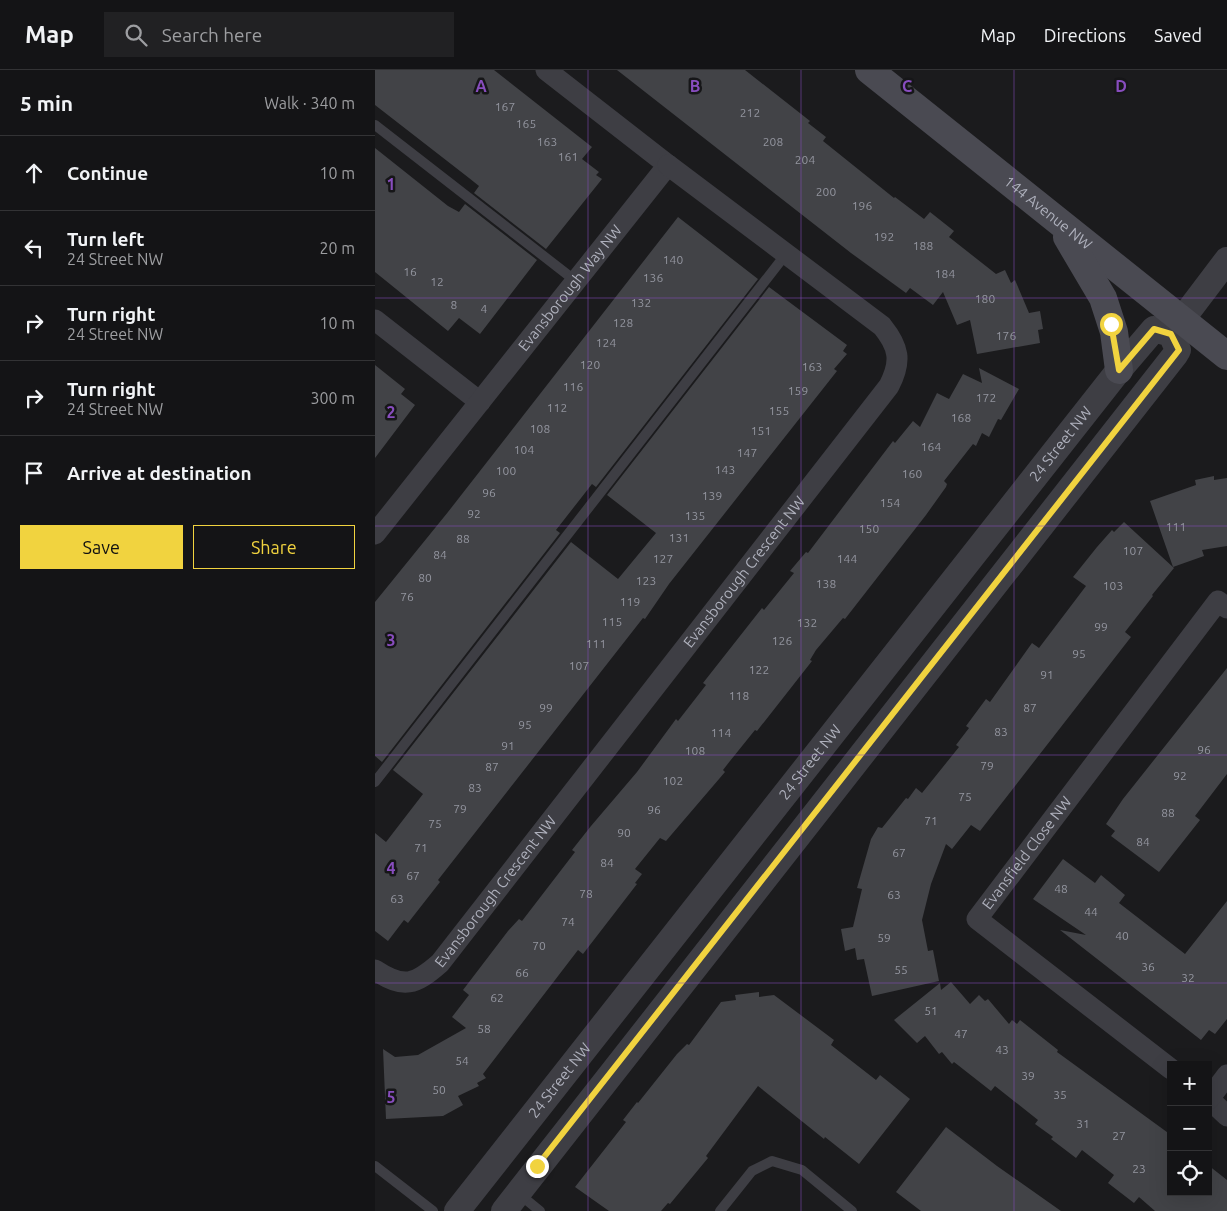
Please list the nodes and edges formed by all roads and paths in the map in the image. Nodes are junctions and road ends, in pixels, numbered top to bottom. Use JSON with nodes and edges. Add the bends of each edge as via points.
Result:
{"nodes":[{"id":1,"x":546,"y":70,"type":"edge"},
{"id":2,"x":869,"y":70,"type":"edge"},
{"id":3,"x":375,"y":125,"type":"edge"},
{"id":4,"x":668,"y":165,"type":"junction"},
{"id":5,"x":1057,"y":221,"type":"junction"},
{"id":6,"x":786,"y":254,"type":"junction"},
{"id":7,"x":1227,"y":260,"type":"edge"},
{"id":8,"x":577,"y":282,"type":"junction"},
{"id":9,"x":375,"y":320,"type":"edge"},
{"id":10,"x":1176,"y":326,"type":"junction"},
{"id":11,"x":1227,"y":356,"type":"edge"},
{"id":12,"x":1119,"y":370,"type":"junction"},
{"id":13,"x":480,"y":402,"type":"junction"},
{"id":14,"x":375,"y":534,"type":"edge"},
{"id":15,"x":1227,"y":608,"type":"edge"},
{"id":16,"x":375,"y":782,"type":"edge"},
{"id":17,"x":375,"y":970,"type":"edge"},
{"id":18,"x":1167,"y":1066,"type":"edge"},
{"id":19,"x":1227,"y":1076,"type":"edge"},
{"id":20,"x":1212,"y":1094,"type":"edge"},
{"id":21,"x":1212,"y":1101,"type":"edge"},
{"id":22,"x":1227,"y":1116,"type":"edge"},
{"id":23,"x":375,"y":1166,"type":"edge"},
{"id":24,"x":510,"y":1202,"type":"edge"},
{"id":25,"x":433,"y":1211,"type":"edge"},
{"id":26,"x":457,"y":1211,"type":"edge"},
{"id":27,"x":540,"y":1211,"type":"edge"},
{"id":28,"x":720,"y":1211,"type":"edge"},
{"id":29,"x":852,"y":1211,"type":"edge"}],
"edges":[{"from":1,"to":4,"type":"street"},
{"from":2,"to":5,"type":"main road","name":"144 Avenue NW"},
{"from":3,"to":8,"type":"lane"},
{"from":4,"to":6,"type":"street","name":"Evansborough Crescent NW"},
{"from":4,"to":8,"type":"street","name":"Evansborough Way NW"},
{"from":5,"to":10,"type":"main road","name":"144 Avenue NW"},
{"from":5,"to":12,"type":"main road","via":[[1103,298],[1114,332]]},
{"from":6,"to":16,"type":"lane"},
{"from":6,"to":17,"type":"street","name":"Evansborough Crescent NW","via":[[882,326],[893,340],[897,364],[889,386],[440,963],[425,977],[409,984],[393,981]]},
{"from":7,"to":10,"type":"street"},
{"from":8,"to":13,"type":"street","name":"Evansborough Way NW"},
{"from":9,"to":13,"type":"street"},
{"from":10,"to":11,"type":"main road","name":"144 Avenue NW"},
{"from":10,"to":12,"type":"street","name":"24 Street NW","via":[[1154,329]]},
{"from":10,"to":24,"type":"street","via":[[1179,350]]},
{"from":12,"to":26,"type":"street","name":"24 Street NW"},
{"from":13,"to":14,"type":"street","name":"Evansborough Way NW"},
{"from":15,"to":18,"type":"street","name":"Evansfield Close NW","via":[[1218,601],[977,919]]},
{"from":19,"to":20,"type":"street"},
{"from":21,"to":22,"type":"street"},
{"from":23,"to":25,"type":"lane"},
{"from":24,"to":27,"type":"lane"},
{"from":28,"to":29,"type":"lane","via":[[752,1172],[772,1161],[802,1170]]}]}
